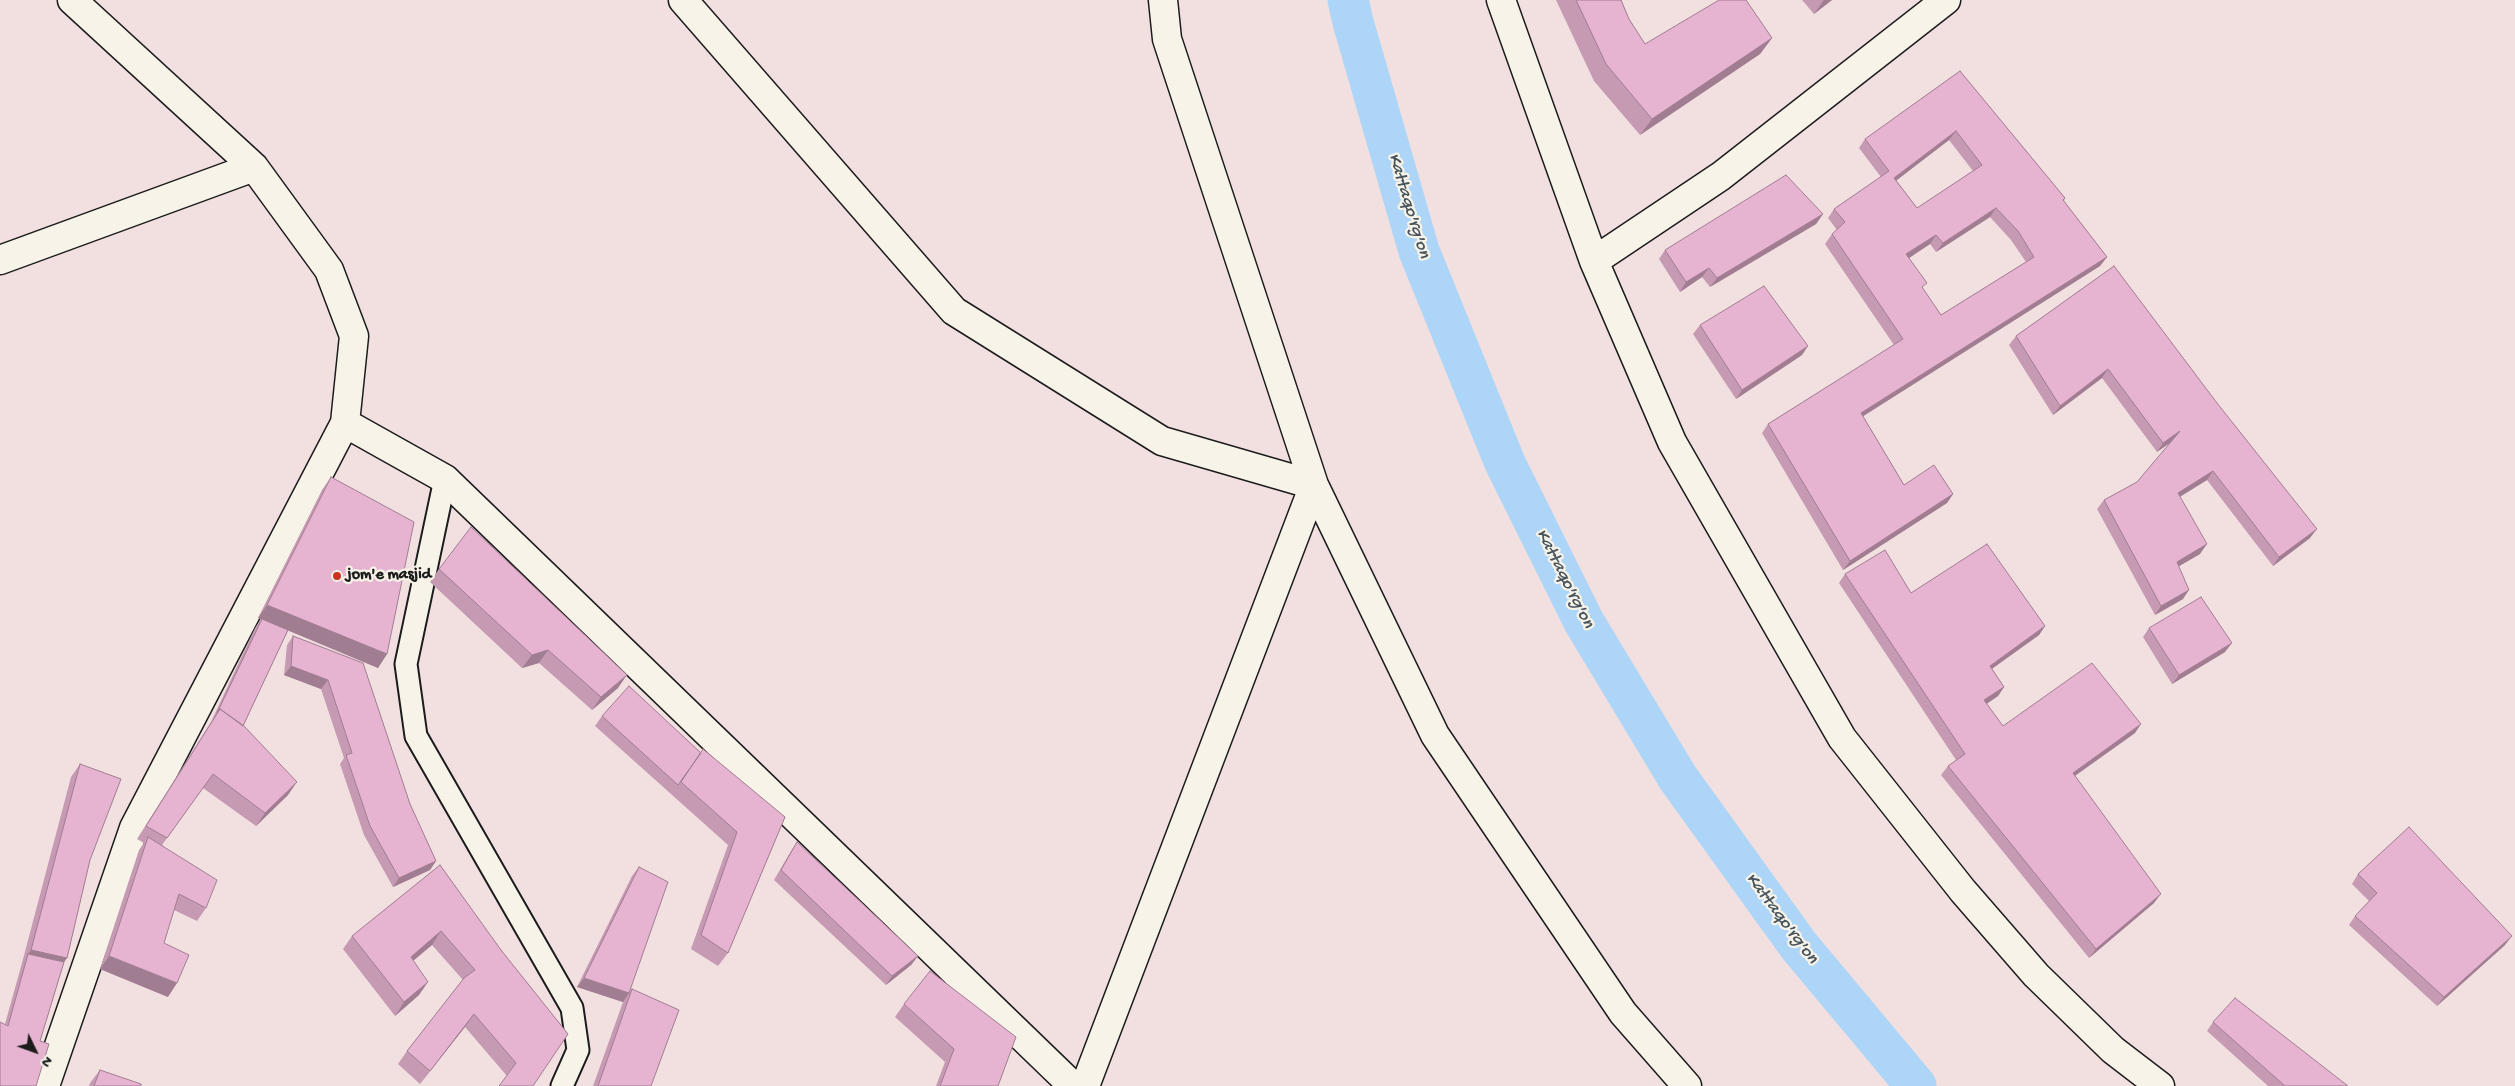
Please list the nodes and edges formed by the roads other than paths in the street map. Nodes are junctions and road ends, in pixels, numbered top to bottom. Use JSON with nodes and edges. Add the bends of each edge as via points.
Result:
{"nodes":[{"id":1,"x":72,"y":0,"type":"edge"},
{"id":2,"x":683,"y":0,"type":"edge"},
{"id":3,"x":1162,"y":0,"type":"edge"},
{"id":4,"x":1501,"y":0,"type":"edge"},
{"id":5,"x":1946,"y":0,"type":"edge"},
{"id":6,"x":254,"y":167,"type":"junction"},
{"id":7,"x":0,"y":260,"type":"edge"},
{"id":8,"x":1594,"y":261,"type":"junction"},
{"id":9,"x":346,"y":423,"type":"junction"},
{"id":10,"x":445,"y":479,"type":"junction"},
{"id":11,"x":1314,"y":485,"type":"junction"},
{"id":12,"x":45,"y":1086,"type":"edge"},
{"id":13,"x":562,"y":1086,"type":"edge"},
{"id":14,"x":1073,"y":1086,"type":"edge"},
{"id":15,"x":1085,"y":1086,"type":"edge"},
{"id":16,"x":1687,"y":1086,"type":"edge"},
{"id":17,"x":2160,"y":1086,"type":"edge"}],
"edges":[{"from":1,"to":6,"type":"street"},
{"from":2,"to":11,"type":"street","via":[[954,311],[1162,441]]},
{"from":3,"to":11,"type":"street","via":[[1167,39]]},
{"from":4,"to":8,"type":"street"},
{"from":5,"to":8,"type":"street","via":[[1721,176]]},
{"from":6,"to":7,"type":"street"},
{"from":6,"to":9,"type":"street","via":[[329,270],[354,336]]},
{"from":8,"to":17,"type":"street","via":[[1672,442],[1842,738],[1963,891],[2036,975],[2113,1050]]},
{"from":9,"to":10,"type":"street"},
{"from":9,"to":12,"type":"street","via":[[134,828]]},
{"from":10,"to":13,"type":"lane","via":[[406,664],[416,736],[572,1008],[578,1050]]},
{"from":10,"to":14,"type":"street"},
{"from":11,"to":15,"type":"street"},
{"from":11,"to":16,"type":"street","via":[[1435,735],[1623,1013]]}]}
